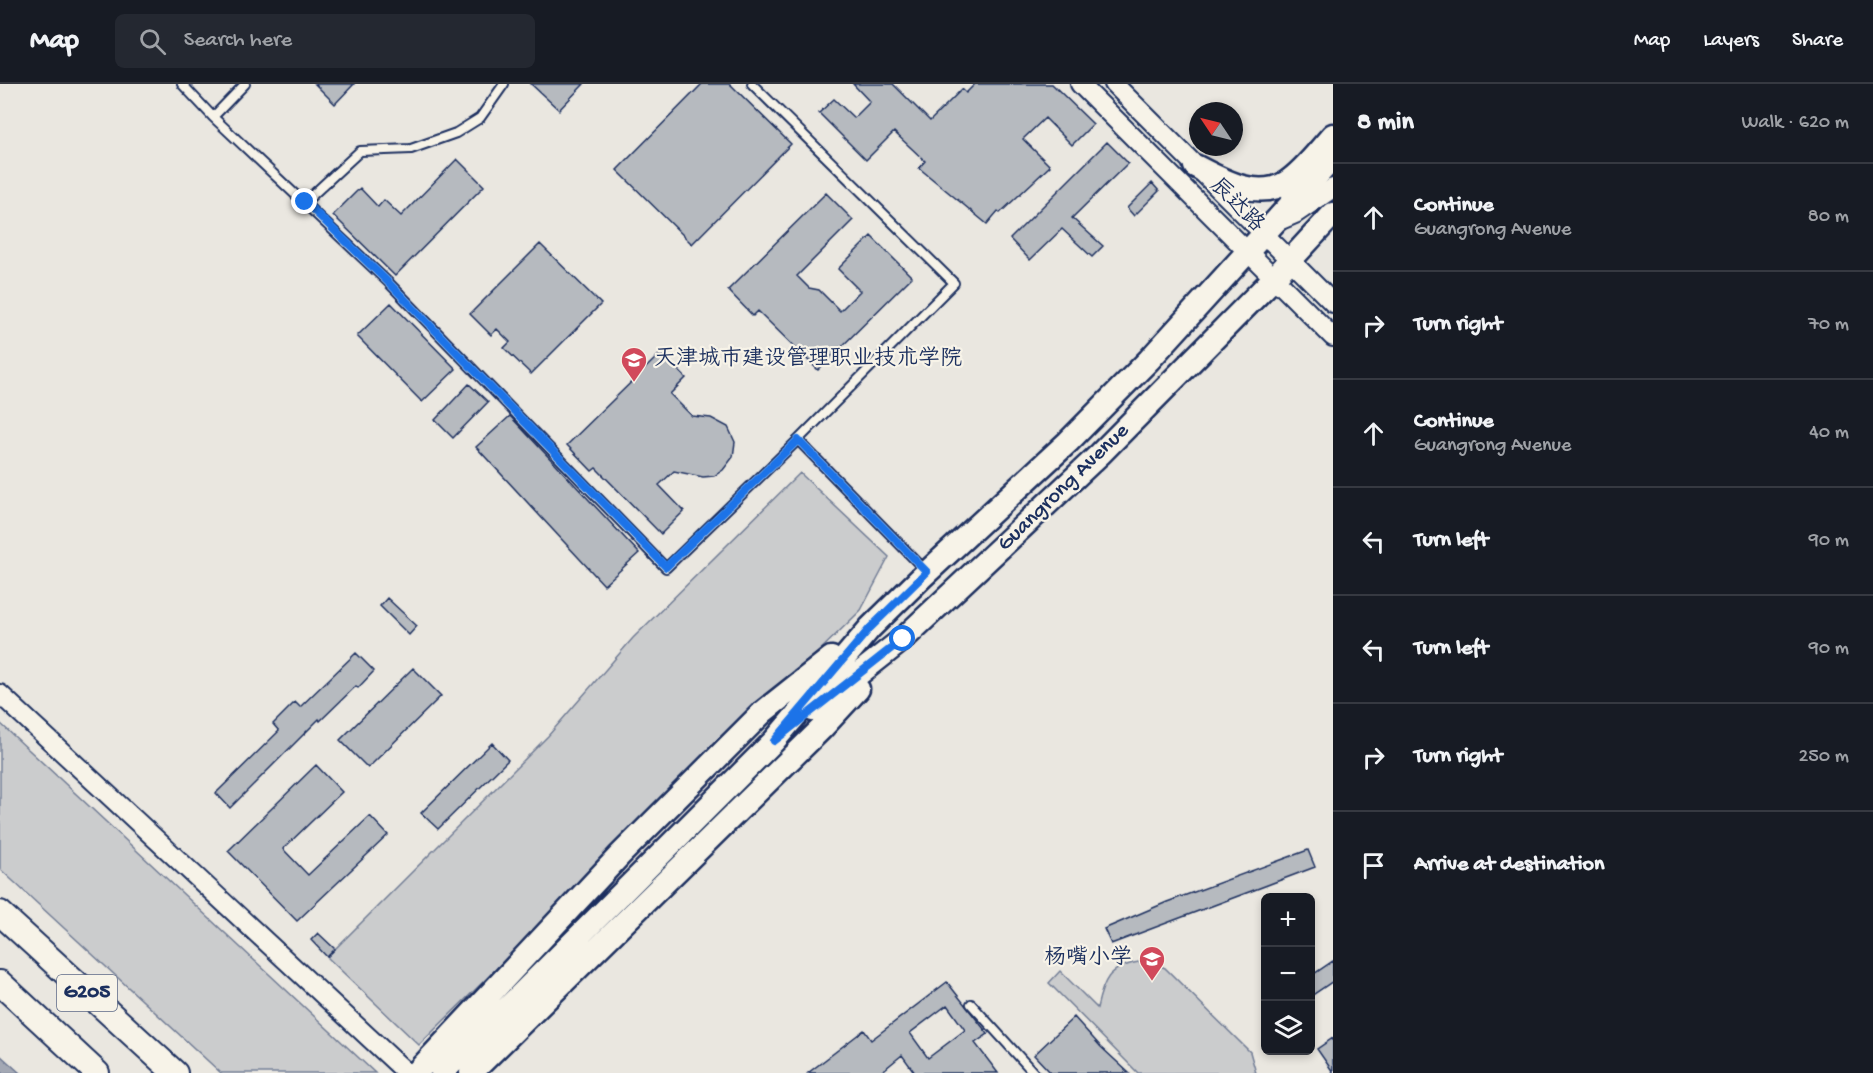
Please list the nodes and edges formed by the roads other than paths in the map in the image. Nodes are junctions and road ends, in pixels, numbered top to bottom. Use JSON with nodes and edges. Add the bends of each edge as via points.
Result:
{"nodes":[{"id":1,"x":182,"y":84,"type":"edge"},
{"id":2,"x":245,"y":84,"type":"edge"},
{"id":3,"x":504,"y":84,"type":"edge"},
{"id":4,"x":753,"y":84,"type":"edge"},
{"id":5,"x":1080,"y":84,"type":"edge"},
{"id":6,"x":1114,"y":84,"type":"edge"},
{"id":7,"x":213,"y":117,"type":"junction"},
{"id":8,"x":1333,"y":135,"type":"edge"},
{"id":9,"x":1333,"y":158,"type":"edge"},
{"id":10,"x":1195,"y":166,"type":"junction"},
{"id":11,"x":1179,"y":183,"type":"junction"},
{"id":12,"x":1333,"y":188,"type":"edge"},
{"id":13,"x":305,"y":202,"type":"junction"},
{"id":14,"x":1333,"y":214,"type":"edge"},
{"id":15,"x":1263,"y":226,"type":"junction"},
{"id":16,"x":1248,"y":252,"type":"junction"},
{"id":17,"x":1290,"y":261,"type":"junction"},
{"id":18,"x":1274,"y":278,"type":"junction"},
{"id":19,"x":1333,"y":303,"type":"edge"},
{"id":20,"x":1333,"y":337,"type":"edge"},
{"id":21,"x":798,"y":440,"type":"junction"},
{"id":22,"x":927,"y":572,"type":"junction"},
{"id":23,"x":870,"y":628,"type":"junction"},
{"id":24,"x":903,"y":639,"type":"junction"},
{"id":25,"x":0,"y":694,"type":"edge"},
{"id":26,"x":774,"y":741,"type":"junction"},
{"id":27,"x":0,"y":913,"type":"edge"},
{"id":28,"x":0,"y":983,"type":"edge"},
{"id":29,"x":971,"y":1004,"type":"dead end"},
{"id":30,"x":97,"y":1073,"type":"edge"},
{"id":31,"x":175,"y":1073,"type":"edge"},
{"id":32,"x":407,"y":1073,"type":"edge"},
{"id":33,"x":416,"y":1073,"type":"edge"},
{"id":34,"x":442,"y":1073,"type":"edge"},
{"id":35,"x":471,"y":1073,"type":"edge"},
{"id":36,"x":1034,"y":1073,"type":"edge"}],
"edges":[{"from":1,"to":7,"type":"lane"},
{"from":2,"to":7,"type":"lane"},
{"from":3,"to":13,"type":"lane","via":[[480,118],[456,133],[411,149],[360,151]]},
{"from":4,"to":21,"type":"lane","via":[[954,283]]},
{"from":5,"to":11,"type":"street","name":"辰达路"},
{"from":6,"to":10,"type":"street","name":"辰达路"},
{"from":7,"to":13,"type":"lane"},
{"from":8,"to":10,"type":"main road","via":[[1286,183],[1273,187],[1236,185]]},
{"from":9,"to":15,"type":"main road","name":"Guangrong Avenue"},
{"from":10,"to":15,"type":"street","name":"辰达路"},
{"from":11,"to":15,"type":"street","via":[[1221,210]]},
{"from":11,"to":16,"type":"street","name":"辰达路"},
{"from":12,"to":15,"type":"street","via":[[1295,214]]},
{"from":13,"to":21,"type":"lane","via":[[666,567]]},
{"from":14,"to":17,"type":"main road","name":"Guangrong Avenue"},
{"from":15,"to":16,"type":"main road","name":"Guangrong Avenue"},
{"from":15,"to":17,"type":"street","name":"辰达路"},
{"from":16,"to":18,"type":"street","name":"辰达路"},
{"from":16,"to":22,"type":"main road","name":"Guangrong Avenue","via":[[1068,442]]},
{"from":17,"to":18,"type":"main road","name":"Guangrong Avenue"},
{"from":17,"to":19,"type":"street","name":"辰达路"},
{"from":18,"to":20,"type":"street","name":"辰达路"},
{"from":18,"to":24,"type":"main road","name":"Guangrong Avenue","via":[[1100,454]]},
{"from":21,"to":22,"type":"lane"},
{"from":22,"to":23,"type":"main road","name":"Guangrong Avenue"},
{"from":23,"to":26,"type":"main road"},
{"from":23,"to":33,"type":"main road","via":[[763,712],[620,855]]},
{"from":24,"to":26,"type":"main road","name":"Guangrong Avenue"},
{"from":24,"to":35,"type":"main road","via":[[821,729]]},
{"from":25,"to":32,"type":"street"},
{"from":26,"to":34,"type":"main road"},
{"from":27,"to":31,"type":"highway","number":"G205"},
{"from":28,"to":30,"type":"highway","number":"G205"},
{"from":29,"to":36,"type":"lane"}]}
